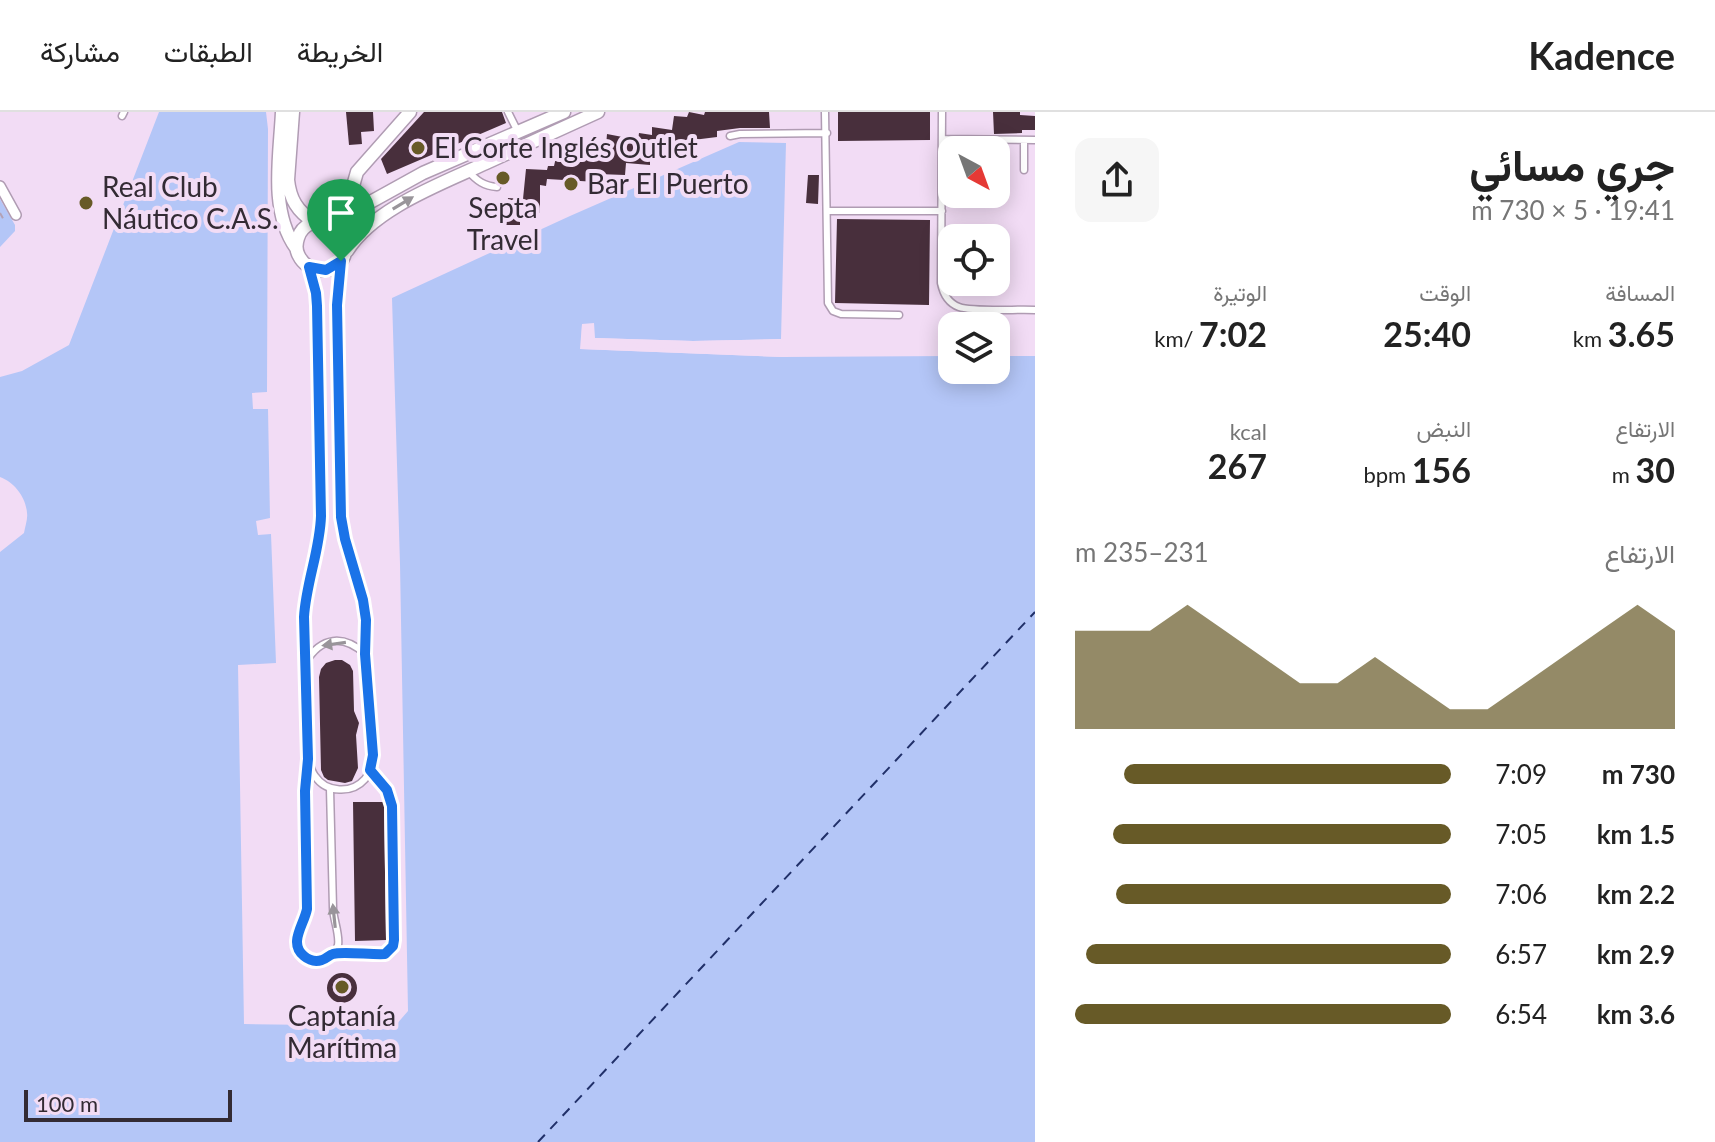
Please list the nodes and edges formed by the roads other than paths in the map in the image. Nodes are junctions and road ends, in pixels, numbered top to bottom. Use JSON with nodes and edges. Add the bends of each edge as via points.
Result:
{"nodes":[{"id":1,"x":282,"y":112,"type":"edge"},
{"id":2,"x":293,"y":112,"type":"edge"},
{"id":3,"x":410,"y":112,"type":"edge"},
{"id":4,"x":508,"y":112,"type":"edge"},
{"id":5,"x":564,"y":112,"type":"edge"},
{"id":6,"x":598,"y":112,"type":"edge"},
{"id":7,"x":942,"y":112,"type":"edge"},
{"id":8,"x":826,"y":115,"type":"edge"},
{"id":9,"x":518,"y":132,"type":"junction"},
{"id":10,"x":827,"y":133,"type":"junction"},
{"id":11,"x":730,"y":136,"type":"dead end"},
{"id":12,"x":942,"y":136,"type":"edge"},
{"id":13,"x":1010,"y":140,"type":"edge"},
{"id":14,"x":1024,"y":140,"type":"junction"},
{"id":15,"x":1035,"y":140,"type":"edge"},
{"id":16,"x":1024,"y":170,"type":"dead end"},
{"id":17,"x":468,"y":171,"type":"junction"},
{"id":18,"x":0,"y":186,"type":"edge"},
{"id":19,"x":497,"y":187,"type":"dead end"},
{"id":20,"x":357,"y":210,"type":"junction"},
{"id":21,"x":828,"y":211,"type":"junction"},
{"id":22,"x":942,"y":211,"type":"joint"},
{"id":23,"x":16,"y":215,"type":"dead end"},
{"id":24,"x":319,"y":221,"type":"junction"},
{"id":25,"x":296,"y":248,"type":"junction"},
{"id":26,"x":343,"y":257,"type":"junction"},
{"id":27,"x":309,"y":267,"type":"junction"},
{"id":28,"x":1035,"y":310,"type":"edge"},
{"id":29,"x":899,"y":315,"type":"dead end"},
{"id":30,"x":365,"y":654,"type":"junction"},
{"id":31,"x":306,"y":662,"type":"junction"},
{"id":32,"x":308,"y":759,"type":"junction"},
{"id":33,"x":370,"y":770,"type":"junction"},
{"id":34,"x":330,"y":789,"type":"junction"},
{"id":35,"x":334,"y":954,"type":"junction"}],
"edges":[{"from":1,"to":25,"type":"street","via":[[279,201],[284,227]]},
{"from":2,"to":24,"type":"street","via":[[289,191],[298,209]]},
{"from":3,"to":20,"type":"street","via":[[357,172]]},
{"from":4,"to":9,"type":"lane"},
{"from":5,"to":9,"type":"street"},
{"from":6,"to":17,"type":"street"},
{"from":7,"to":12,"type":"lane"},
{"from":8,"to":10,"type":"lane"},
{"from":9,"to":20,"type":"street","via":[[423,173]]},
{"from":10,"to":11,"type":"lane"},
{"from":10,"to":21,"type":"lane"},
{"from":13,"to":14,"type":"lane"},
{"from":14,"to":15,"type":"lane"},
{"from":14,"to":16,"type":"lane"},
{"from":17,"to":19,"type":"lane"},
{"from":26,"to":17,"type":"street","one_way":true,"via":[[364,230],[397,206]]},
{"from":18,"to":23,"type":"street"},
{"from":20,"to":24,"type":"street"},
{"from":21,"to":22,"type":"lane"},
{"from":21,"to":29,"type":"lane","via":[[830,308],[841,314]]},
{"from":22,"to":28,"type":"lane","via":[[941,283],[948,299],[964,309]]},
{"from":24,"to":25,"type":"street","via":[[302,229]]},
{"from":24,"to":26,"type":"street","via":[[343,232]]},
{"from":25,"to":27,"type":"street"},
{"from":26,"to":27,"type":"street","via":[[326,270]]},
{"from":26,"to":30,"type":"lane","via":[[337,290],[341,517],[365,610]]},
{"from":27,"to":31,"type":"lane","via":[[316,293],[321,527],[305,607]]},
{"from":30,"to":31,"type":"lane","one_way":true,"via":[[345,641],[333,641],[322,644]]},
{"from":30,"to":33,"type":"lane"},
{"from":31,"to":32,"type":"lane"},
{"from":32,"to":34,"type":"lane","via":[[313,775]]},
{"from":32,"to":35,"type":"lane","via":[[307,909],[297,945],[308,959]]},
{"from":33,"to":34,"type":"lane","via":[[354,787]]},
{"from":33,"to":35,"type":"lane","via":[[387,790],[392,806],[393,946],[385,954]]},
{"from":35,"to":34,"type":"lane","one_way":true,"via":[[338,945]]}]}
